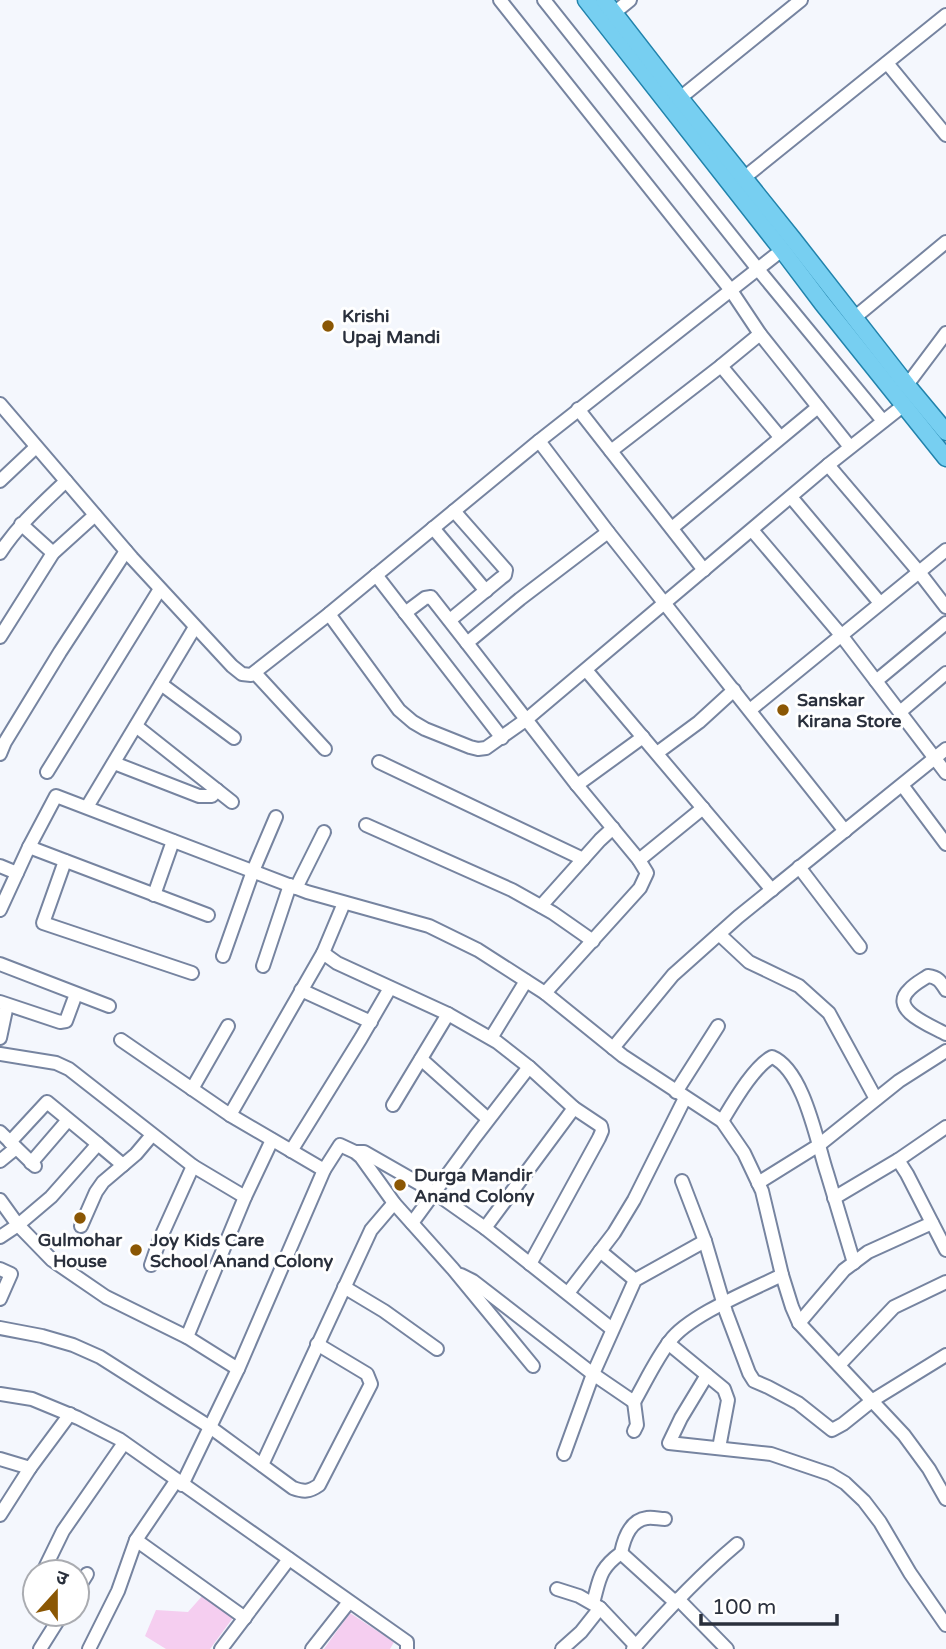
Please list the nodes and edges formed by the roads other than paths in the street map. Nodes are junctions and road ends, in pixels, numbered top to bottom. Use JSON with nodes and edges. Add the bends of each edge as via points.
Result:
{"nodes":[{"id":1,"x":500,"y":0,"type":"edge"},
{"id":2,"x":544,"y":0,"type":"edge"},
{"id":3,"x":586,"y":0,"type":"edge"},
{"id":4,"x":631,"y":0,"type":"edge"},
{"id":5,"x":801,"y":0,"type":"edge"},
{"id":6,"x":609,"y":6,"type":"edge"},
{"id":7,"x":946,"y":15,"type":"edge"},
{"id":8,"x":887,"y":63,"type":"junction"},
{"id":9,"x":680,"y":97,"type":"junction"},
{"id":10,"x":946,"y":135,"type":"edge"},
{"id":11,"x":745,"y":177,"type":"junction"},
{"id":12,"x":946,"y":242,"type":"edge"},
{"id":13,"x":782,"y":250,"type":"junction"},
{"id":14,"x":757,"y":268,"type":"junction"},
{"id":15,"x":730,"y":289,"type":"junction"},
{"id":16,"x":854,"y":318,"type":"junction"},
{"id":17,"x":946,"y":333,"type":"edge"},
{"id":18,"x":760,"y":334,"type":"junction"},
{"id":19,"x":721,"y":366,"type":"junction"},
{"id":20,"x":907,"y":385,"type":"junction"},
{"id":21,"x":0,"y":405,"type":"edge"},
{"id":22,"x":904,"y":405,"type":"junction"},
{"id":23,"x":818,"y":407,"type":"junction"},
{"id":24,"x":579,"y":409,"type":"junction"},
{"id":25,"x":883,"y":421,"type":"junction"},
{"id":26,"x":946,"y":432,"type":"edge"},
{"id":27,"x":780,"y":438,"type":"junction"},
{"id":28,"x":539,"y":441,"type":"junction"},
{"id":29,"x":36,"y":447,"type":"junction"},
{"id":30,"x":850,"y":447,"type":"junction"},
{"id":31,"x":611,"y":451,"type":"junction"},
{"id":32,"x":946,"y":458,"type":"edge"},
{"id":33,"x":828,"y":465,"type":"junction"},
{"id":34,"x":0,"y":481,"type":"edge"},
{"id":35,"x":66,"y":481,"type":"junction"},
{"id":36,"x":791,"y":497,"type":"junction"},
{"id":37,"x":454,"y":511,"type":"junction"},
{"id":38,"x":94,"y":515,"type":"junction"},
{"id":39,"x":22,"y":524,"type":"junction"},
{"id":40,"x":433,"y":528,"type":"junction"},
{"id":41,"x":671,"y":528,"type":"junction"},
{"id":42,"x":752,"y":530,"type":"junction"},
{"id":43,"x":608,"y":532,"type":"junction"},
{"id":44,"x":946,"y":550,"type":"edge"},
{"id":45,"x":126,"y":551,"type":"junction"},
{"id":46,"x":0,"y":552,"type":"edge"},
{"id":47,"x":53,"y":553,"type":"junction"},
{"id":48,"x":704,"y":570,"type":"junction"},
{"id":49,"x":919,"y":572,"type":"junction"},
{"id":50,"x":376,"y":575,"type":"junction"},
{"id":51,"x":160,"y":589,"type":"junction"},
{"id":52,"x":486,"y":591,"type":"junction"},
{"id":53,"x":880,"y":603,"type":"junction"},
{"id":54,"x":664,"y":604,"type":"junction"},
{"id":55,"x":946,"y":607,"type":"edge"},
{"id":56,"x":405,"y":613,"type":"junction"},
{"id":57,"x":329,"y":614,"type":"junction"},
{"id":58,"x":450,"y":620,"type":"junction"},
{"id":59,"x":946,"y":623,"type":"edge"},
{"id":60,"x":195,"y":627,"type":"junction"},
{"id":61,"x":841,"y":635,"type":"junction"},
{"id":62,"x":0,"y":637,"type":"edge"},
{"id":63,"x":467,"y":643,"type":"junction"},
{"id":64,"x":586,"y":670,"type":"junction"},
{"id":65,"x":255,"y":673,"type":"junction"},
{"id":66,"x":946,"y":673,"type":"edge"},
{"id":67,"x":876,"y":681,"type":"junction"},
{"id":68,"x":161,"y":684,"type":"junction"},
{"id":69,"x":734,"y":690,"type":"junction"},
{"id":70,"x":750,"y":710,"type":"junction"},
{"id":71,"x":900,"y":712,"type":"junction"},
{"id":72,"x":527,"y":719,"type":"junction"},
{"id":73,"x":136,"y":726,"type":"junction"},
{"id":74,"x":643,"y":737,"type":"junction"},
{"id":75,"x":234,"y":738,"type":"dead end"},
{"id":76,"x":502,"y":738,"type":"junction"},
{"id":77,"x":325,"y":749,"type":"dead end"},
{"id":78,"x":946,"y":749,"type":"edge"},
{"id":79,"x":657,"y":753,"type":"junction"},
{"id":80,"x":0,"y":754,"type":"edge"},
{"id":81,"x":935,"y":758,"type":"junction"},
{"id":82,"x":379,"y":762,"type":"dead end"},
{"id":83,"x":114,"y":763,"type":"junction"},
{"id":84,"x":47,"y":772,"type":"dead end"},
{"id":85,"x":946,"y":773,"type":"edge"},
{"id":86,"x":577,"y":785,"type":"junction"},
{"id":87,"x":902,"y":785,"type":"junction"},
{"id":88,"x":217,"y":790,"type":"junction"},
{"id":89,"x":232,"y":802,"type":"dead end"},
{"id":90,"x":87,"y":807,"type":"junction"},
{"id":91,"x":703,"y":808,"type":"junction"},
{"id":92,"x":276,"y":817,"type":"dead end"},
{"id":93,"x":366,"y":825,"type":"dead end"},
{"id":94,"x":613,"y":828,"type":"junction"},
{"id":95,"x":845,"y":831,"type":"junction"},
{"id":96,"x":324,"y":832,"type":"dead end"},
{"id":97,"x":173,"y":841,"type":"junction"},
{"id":98,"x":946,"y":844,"type":"edge"},
{"id":99,"x":29,"y":847,"type":"junction"},
{"id":100,"x":583,"y":859,"type":"junction"},
{"id":101,"x":639,"y":860,"type":"junction"},
{"id":102,"x":65,"y":861,"type":"junction"},
{"id":103,"x":0,"y":866,"type":"edge"},
{"id":104,"x":800,"y":867,"type":"junction"},
{"id":105,"x":253,"y":872,"type":"junction"},
{"id":106,"x":17,"y":873,"type":"junction"},
{"id":107,"x":293,"y":886,"type":"junction"},
{"id":108,"x":772,"y":890,"type":"junction"},
{"id":109,"x":154,"y":895,"type":"junction"},
{"id":110,"x":344,"y":903,"type":"junction"},
{"id":111,"x":541,"y":906,"type":"junction"},
{"id":112,"x":0,"y":910,"type":"edge"},
{"id":113,"x":208,"y":915,"type":"dead end"},
{"id":114,"x":719,"y":934,"type":"junction"},
{"id":115,"x":593,"y":941,"type":"junction"},
{"id":116,"x":860,"y":947,"type":"dead end"},
{"id":117,"x":323,"y":953,"type":"junction"},
{"id":118,"x":223,"y":956,"type":"dead end"},
{"id":119,"x":0,"y":964,"type":"edge"},
{"id":120,"x":263,"y":966,"type":"dead end"},
{"id":121,"x":192,"y":973,"type":"dead end"},
{"id":122,"x":526,"y":981,"type":"junction"},
{"id":123,"x":390,"y":988,"type":"junction"},
{"id":124,"x":301,"y":990,"type":"junction"},
{"id":125,"x":946,"y":990,"type":"edge"},
{"id":126,"x":545,"y":993,"type":"junction"},
{"id":127,"x":76,"y":994,"type":"junction"},
{"id":128,"x":4,"y":1003,"type":"edge"},
{"id":129,"x":108,"y":1006,"type":"dead end"},
{"id":130,"x":448,"y":1014,"type":"junction"},
{"id":131,"x":371,"y":1022,"type":"junction"},
{"id":132,"x":228,"y":1026,"type":"dead end"},
{"id":133,"x":718,"y":1026,"type":"dead end"},
{"id":134,"x":946,"y":1034,"type":"edge"},
{"id":135,"x":0,"y":1038,"type":"edge"},
{"id":136,"x":491,"y":1038,"type":"junction"},
{"id":137,"x":121,"y":1040,"type":"dead end"},
{"id":138,"x":613,"y":1048,"type":"junction"},
{"id":139,"x":946,"y":1051,"type":"edge"},
{"id":140,"x":0,"y":1054,"type":"edge"},
{"id":141,"x":421,"y":1059,"type":"junction"},
{"id":142,"x":529,"y":1067,"type":"junction"},
{"id":143,"x":192,"y":1089,"type":"junction"},
{"id":144,"x":680,"y":1095,"type":"junction"},
{"id":145,"x":876,"y":1099,"type":"junction"},
{"id":146,"x":393,"y":1105,"type":"dead end"},
{"id":147,"x":574,"y":1108,"type":"junction"},
{"id":148,"x":230,"y":1115,"type":"junction"},
{"id":149,"x":488,"y":1119,"type":"junction"},
{"id":150,"x":68,"y":1120,"type":"junction"},
{"id":151,"x":722,"y":1121,"type":"junction"},
{"id":152,"x":946,"y":1127,"type":"edge"},
{"id":153,"x":152,"y":1135,"type":"junction"},
{"id":154,"x":272,"y":1140,"type":"junction"},
{"id":155,"x":9,"y":1141,"type":"edge"},
{"id":156,"x":98,"y":1144,"type":"junction"},
{"id":157,"x":819,"y":1145,"type":"junction"},
{"id":158,"x":290,"y":1151,"type":"junction"},
{"id":159,"x":355,"y":1152,"type":"junction"},
{"id":160,"x":898,"y":1160,"type":"junction"},
{"id":161,"x":0,"y":1161,"type":"edge"},
{"id":162,"x":124,"y":1165,"type":"junction"},
{"id":163,"x":193,"y":1166,"type":"junction"},
{"id":164,"x":324,"y":1170,"type":"junction"},
{"id":165,"x":682,"y":1181,"type":"dead end"},
{"id":166,"x":758,"y":1183,"type":"junction"},
{"id":167,"x":434,"y":1192,"type":"junction"},
{"id":168,"x":245,"y":1197,"type":"junction"},
{"id":169,"x":834,"y":1198,"type":"junction"},
{"id":170,"x":0,"y":1200,"type":"edge"},
{"id":171,"x":394,"y":1202,"type":"junction"},
{"id":172,"x":412,"y":1223,"type":"junction"},
{"id":173,"x":932,"y":1223,"type":"junction"},
{"id":174,"x":18,"y":1225,"type":"junction"},
{"id":175,"x":81,"y":1226,"type":"dead end"},
{"id":176,"x":485,"y":1228,"type":"junction"},
{"id":177,"x":0,"y":1237,"type":"edge"},
{"id":178,"x":705,"y":1241,"type":"junction"},
{"id":179,"x":946,"y":1250,"type":"edge"},
{"id":180,"x":600,"y":1251,"type":"junction"},
{"id":181,"x":854,"y":1263,"type":"junction"},
{"id":182,"x":530,"y":1264,"type":"junction"},
{"id":183,"x":150,"y":1265,"type":"dead end"},
{"id":184,"x":0,"y":1269,"type":"edge"},
{"id":185,"x":457,"y":1273,"type":"junction"},
{"id":186,"x":782,"y":1275,"type":"junction"},
{"id":187,"x":635,"y":1280,"type":"junction"},
{"id":188,"x":946,"y":1282,"type":"edge"},
{"id":189,"x":344,"y":1287,"type":"junction"},
{"id":190,"x":568,"y":1293,"type":"junction"},
{"id":191,"x":0,"y":1299,"type":"edge"},
{"id":192,"x":723,"y":1304,"type":"junction"},
{"id":193,"x":799,"y":1322,"type":"junction"},
{"id":194,"x":0,"y":1328,"type":"edge"},
{"id":195,"x":612,"y":1329,"type":"junction"},
{"id":196,"x":187,"y":1337,"type":"junction"},
{"id":197,"x":668,"y":1343,"type":"junction"},
{"id":198,"x":317,"y":1345,"type":"junction"},
{"id":199,"x":437,"y":1349,"type":"dead end"},
{"id":200,"x":946,"y":1355,"type":"edge"},
{"id":201,"x":839,"y":1365,"type":"junction"},
{"id":202,"x":533,"y":1366,"type":"dead end"},
{"id":203,"x":238,"y":1369,"type":"junction"},
{"id":204,"x":593,"y":1374,"type":"junction"},
{"id":205,"x":707,"y":1375,"type":"junction"},
{"id":206,"x":0,"y":1394,"type":"edge"},
{"id":207,"x":873,"y":1400,"type":"junction"},
{"id":208,"x":634,"y":1402,"type":"junction"},
{"id":209,"x":70,"y":1415,"type":"junction"},
{"id":210,"x":210,"y":1427,"type":"junction"},
{"id":211,"x":634,"y":1431,"type":"dead end"},
{"id":212,"x":124,"y":1443,"type":"junction"},
{"id":213,"x":719,"y":1448,"type":"junction"},
{"id":214,"x":564,"y":1454,"type":"dead end"},
{"id":215,"x":0,"y":1459,"type":"edge"},
{"id":216,"x":262,"y":1465,"type":"junction"},
{"id":217,"x":30,"y":1468,"type":"junction"},
{"id":218,"x":179,"y":1483,"type":"junction"},
{"id":219,"x":946,"y":1499,"type":"edge"},
{"id":220,"x":0,"y":1515,"type":"edge"},
{"id":221,"x":665,"y":1519,"type":"dead end"},
{"id":222,"x":136,"y":1540,"type":"junction"},
{"id":223,"x":737,"y":1544,"type":"dead end"},
{"id":224,"x":621,"y":1553,"type":"junction"},
{"id":225,"x":50,"y":1558,"type":"edge"},
{"id":226,"x":289,"y":1559,"type":"junction"},
{"id":227,"x":557,"y":1589,"type":"dead end"},
{"id":228,"x":676,"y":1601,"type":"junction"},
{"id":229,"x":349,"y":1602,"type":"junction"},
{"id":230,"x":597,"y":1605,"type":"junction"},
{"id":231,"x":245,"y":1618,"type":"junction"},
{"id":232,"x":946,"y":1625,"type":"edge"},
{"id":233,"x":53,"y":1628,"type":"edge"},
{"id":234,"x":635,"y":1647,"type":"edge"},
{"id":235,"x":567,"y":1648,"type":"edge"},
{"id":236,"x":40,"y":1649,"type":"edge"},
{"id":237,"x":89,"y":1649,"type":"edge"},
{"id":238,"x":221,"y":1649,"type":"edge"},
{"id":239,"x":312,"y":1649,"type":"edge"},
{"id":240,"x":407,"y":1649,"type":"edge"},
{"id":241,"x":727,"y":1649,"type":"edge"}],
"edges":[{"from":1,"to":15,"type":"street"},
{"from":2,"to":14,"type":"street"},
{"from":3,"to":13,"type":"main road"},
{"from":4,"to":6,"type":"street"},
{"from":5,"to":9,"type":"street"},
{"from":6,"to":9,"type":"main road"},
{"from":7,"to":8,"type":"street"},
{"from":8,"to":10,"type":"street"},
{"from":8,"to":11,"type":"street"},
{"from":9,"to":11,"type":"main road"},
{"from":11,"to":16,"type":"main road"},
{"from":12,"to":16,"type":"street"},
{"from":13,"to":14,"type":"street"},
{"from":13,"to":22,"type":"main road"},
{"from":14,"to":15,"type":"street"},
{"from":14,"to":25,"type":"street"},
{"from":15,"to":18,"type":"street"},
{"from":15,"to":24,"type":"street"},
{"from":16,"to":20,"type":"main road"},
{"from":17,"to":20,"type":"street"},
{"from":18,"to":19,"type":"street"},
{"from":18,"to":23,"type":"street"},
{"from":19,"to":27,"type":"street"},
{"from":19,"to":31,"type":"street"},
{"from":20,"to":26,"type":"main road"},
{"from":21,"to":29,"type":"street"},
{"from":22,"to":25,"type":"street"},
{"from":22,"to":32,"type":"main road"},
{"from":23,"to":27,"type":"street"},
{"from":23,"to":30,"type":"street"},
{"from":24,"to":28,"type":"street"},
{"from":24,"to":31,"type":"street"},
{"from":25,"to":30,"type":"street"},
{"from":27,"to":41,"type":"street"},
{"from":28,"to":37,"type":"street"},
{"from":28,"to":43,"type":"street"},
{"from":29,"to":34,"type":"street"},
{"from":29,"to":35,"type":"street"},
{"from":30,"to":33,"type":"street"},
{"from":31,"to":41,"type":"street"},
{"from":33,"to":36,"type":"street"},
{"from":33,"to":49,"type":"street"},
{"from":35,"to":38,"type":"street"},
{"from":35,"to":39,"type":"street"},
{"from":36,"to":42,"type":"street"},
{"from":36,"to":53,"type":"street"},
{"from":37,"to":40,"type":"street"},
{"from":37,"to":52,"type":"street","via":[[506,570]]},
{"from":38,"to":45,"type":"street"},
{"from":38,"to":47,"type":"street"},
{"from":39,"to":46,"type":"street"},
{"from":39,"to":47,"type":"street"},
{"from":40,"to":50,"type":"street"},
{"from":40,"to":52,"type":"street"},
{"from":41,"to":48,"type":"street"},
{"from":42,"to":48,"type":"street"},
{"from":42,"to":61,"type":"street"},
{"from":43,"to":54,"type":"street"},
{"from":43,"to":63,"type":"street"},
{"from":44,"to":49,"type":"street"},
{"from":45,"to":51,"type":"street"},
{"from":45,"to":80,"type":"street"},
{"from":47,"to":62,"type":"street"},
{"from":48,"to":54,"type":"street"},
{"from":49,"to":53,"type":"street"},
{"from":49,"to":55,"type":"street"},
{"from":50,"to":56,"type":"street"},
{"from":50,"to":57,"type":"street"},
{"from":51,"to":60,"type":"street"},
{"from":51,"to":84,"type":"street"},
{"from":52,"to":58,"type":"street"},
{"from":53,"to":61,"type":"street"},
{"from":54,"to":64,"type":"street"},
{"from":54,"to":69,"type":"street"},
{"from":56,"to":58,"type":"street","via":[[431,597]]},
{"from":56,"to":76,"type":"street"},
{"from":57,"to":65,"type":"street"},
{"from":57,"to":76,"type":"street","via":[[399,710],[413,722],[470,747],[486,748]]},
{"from":58,"to":63,"type":"street"},
{"from":59,"to":67,"type":"street"},
{"from":60,"to":65,"type":"street","via":[[242,674]]},
{"from":60,"to":68,"type":"street"},
{"from":61,"to":67,"type":"street"},
{"from":61,"to":70,"type":"street"},
{"from":63,"to":72,"type":"street"},
{"from":64,"to":72,"type":"street"},
{"from":64,"to":74,"type":"street"},
{"from":65,"to":77,"type":"street"},
{"from":66,"to":71,"type":"street"},
{"from":67,"to":71,"type":"street"},
{"from":68,"to":73,"type":"street"},
{"from":68,"to":75,"type":"street"},
{"from":69,"to":70,"type":"street"},
{"from":69,"to":79,"type":"street"},
{"from":70,"to":95,"type":"street"},
{"from":71,"to":81,"type":"street"},
{"from":72,"to":76,"type":"street"},
{"from":72,"to":86,"type":"street"},
{"from":73,"to":83,"type":"street"},
{"from":73,"to":88,"type":"street"},
{"from":74,"to":79,"type":"street"},
{"from":74,"to":86,"type":"street"},
{"from":78,"to":81,"type":"street"},
{"from":79,"to":91,"type":"street"},
{"from":81,"to":85,"type":"street"},
{"from":81,"to":87,"type":"street"},
{"from":82,"to":100,"type":"street"},
{"from":83,"to":88,"type":"street","via":[[199,796],[212,796]]},
{"from":83,"to":90,"type":"street"},
{"from":86,"to":94,"type":"street"},
{"from":87,"to":95,"type":"street"},
{"from":87,"to":98,"type":"street"},
{"from":88,"to":89,"type":"street"},
{"from":90,"to":97,"type":"street"},
{"from":90,"to":99,"type":"street","via":[[56,796]]},
{"from":91,"to":101,"type":"street"},
{"from":91,"to":108,"type":"street"},
{"from":92,"to":105,"type":"street"},
{"from":93,"to":111,"type":"street"},
{"from":94,"to":100,"type":"street"},
{"from":94,"to":101,"type":"street"},
{"from":95,"to":104,"type":"street"},
{"from":96,"to":107,"type":"street"},
{"from":97,"to":105,"type":"street"},
{"from":97,"to":109,"type":"street"},
{"from":99,"to":102,"type":"street"},
{"from":99,"to":106,"type":"street"},
{"from":100,"to":111,"type":"street"},
{"from":101,"to":115,"type":"street","via":[[647,873],[640,888]]},
{"from":102,"to":109,"type":"street"},
{"from":102,"to":121,"type":"street","via":[[43,923]]},
{"from":103,"to":106,"type":"street"},
{"from":104,"to":108,"type":"street"},
{"from":104,"to":116,"type":"street"},
{"from":105,"to":107,"type":"street"},
{"from":105,"to":118,"type":"street"},
{"from":106,"to":112,"type":"street"},
{"from":107,"to":110,"type":"street"},
{"from":107,"to":120,"type":"street"},
{"from":108,"to":114,"type":"street"},
{"from":109,"to":113,"type":"street"},
{"from":110,"to":117,"type":"street"},
{"from":110,"to":122,"type":"street","via":[[429,926]]},
{"from":111,"to":115,"type":"street"},
{"from":114,"to":138,"type":"street","via":[[673,975]]},
{"from":114,"to":145,"type":"street","via":[[749,962],[799,986],[829,1013]]},
{"from":115,"to":126,"type":"street"},
{"from":117,"to":123,"type":"street"},
{"from":117,"to":124,"type":"street"},
{"from":119,"to":127,"type":"street"},
{"from":122,"to":126,"type":"street"},
{"from":122,"to":136,"type":"street"},
{"from":123,"to":130,"type":"street"},
{"from":123,"to":131,"type":"street"},
{"from":124,"to":131,"type":"street"},
{"from":124,"to":148,"type":"street"},
{"from":125,"to":134,"type":"street","via":[[934,976],[928,976],[908,990],[903,1004]]},
{"from":126,"to":138,"type":"street"},
{"from":127,"to":128,"type":"street","via":[[66,1021],[60,1022]]},
{"from":127,"to":129,"type":"street"},
{"from":128,"to":135,"type":"street"},
{"from":130,"to":136,"type":"street"},
{"from":130,"to":141,"type":"street"},
{"from":131,"to":158,"type":"street"},
{"from":132,"to":143,"type":"street"},
{"from":133,"to":144,"type":"street"},
{"from":136,"to":142,"type":"street"},
{"from":137,"to":143,"type":"street"},
{"from":138,"to":144,"type":"street"},
{"from":139,"to":145,"type":"street"},
{"from":140,"to":153,"type":"street","via":[[69,1069]]},
{"from":141,"to":146,"type":"street"},
{"from":141,"to":149,"type":"street"},
{"from":142,"to":147,"type":"street"},
{"from":142,"to":149,"type":"street"},
{"from":143,"to":148,"type":"street"},
{"from":144,"to":151,"type":"street"},
{"from":144,"to":180,"type":"street","via":[[634,1200]]},
{"from":145,"to":157,"type":"street"},
{"from":147,"to":176,"type":"street"},
{"from":147,"to":182,"type":"street","via":[[602,1131]]},
{"from":148,"to":154,"type":"street"},
{"from":149,"to":167,"type":"street"},
{"from":150,"to":155,"type":"street","via":[[47,1102]]},
{"from":150,"to":155,"type":"street","via":[[34,1165]]},
{"from":150,"to":156,"type":"street"},
{"from":151,"to":157,"type":"street","via":[[772,1057],[797,1085]]},
{"from":151,"to":166,"type":"street"},
{"from":152,"to":160,"type":"street"},
{"from":153,"to":162,"type":"street"},
{"from":153,"to":163,"type":"street"},
{"from":154,"to":158,"type":"street"},
{"from":154,"to":168,"type":"street"},
{"from":155,"to":161,"type":"street"},
{"from":156,"to":162,"type":"street"},
{"from":156,"to":174,"type":"street","via":[[51,1197]]},
{"from":157,"to":166,"type":"street"},
{"from":157,"to":169,"type":"street"},
{"from":158,"to":164,"type":"street"},
{"from":159,"to":164,"type":"street","via":[[340,1144]]},
{"from":159,"to":167,"type":"street","via":[[364,1152]]},
{"from":159,"to":171,"type":"street"},
{"from":160,"to":169,"type":"street"},
{"from":160,"to":173,"type":"street"},
{"from":162,"to":175,"type":"street","via":[[103,1182]]},
{"from":163,"to":168,"type":"street"},
{"from":163,"to":183,"type":"street"},
{"from":164,"to":203,"type":"street"},
{"from":165,"to":178,"type":"street"},
{"from":166,"to":186,"type":"street"},
{"from":167,"to":172,"type":"street"},
{"from":167,"to":176,"type":"street"},
{"from":168,"to":196,"type":"street"},
{"from":169,"to":181,"type":"street"},
{"from":170,"to":174,"type":"street"},
{"from":171,"to":172,"type":"street"},
{"from":171,"to":189,"type":"street","via":[[371,1230]]},
{"from":172,"to":185,"type":"street"},
{"from":173,"to":179,"type":"street"},
{"from":173,"to":181,"type":"street"},
{"from":174,"to":177,"type":"street"},
{"from":174,"to":196,"type":"street","via":[[52,1260],[106,1297]]},
{"from":176,"to":182,"type":"street"},
{"from":178,"to":187,"type":"street"},
{"from":178,"to":192,"type":"street"},
{"from":180,"to":187,"type":"street"},
{"from":180,"to":190,"type":"street"},
{"from":181,"to":193,"type":"street"},
{"from":182,"to":190,"type":"street"},
{"from":184,"to":191,"type":"street","via":[[10,1274]]},
{"from":185,"to":202,"type":"street"},
{"from":185,"to":204,"type":"street"},
{"from":186,"to":192,"type":"street"},
{"from":186,"to":193,"type":"street"},
{"from":187,"to":195,"type":"street"},
{"from":188,"to":201,"type":"street","via":[[894,1307]]},
{"from":189,"to":198,"type":"street"},
{"from":189,"to":199,"type":"street"},
{"from":190,"to":195,"type":"street"},
{"from":192,"to":197,"type":"street","via":[[685,1326]]},
{"from":192,"to":207,"type":"street","via":[[754,1381],[798,1403],[832,1430]]},
{"from":193,"to":201,"type":"street"},
{"from":194,"to":210,"type":"street","via":[[42,1336],[100,1357]]},
{"from":195,"to":204,"type":"street"},
{"from":196,"to":203,"type":"street"},
{"from":197,"to":205,"type":"street"},
{"from":197,"to":208,"type":"street"},
{"from":198,"to":216,"type":"street"},
{"from":198,"to":216,"type":"street","via":[[367,1374],[371,1384],[319,1485],[303,1492]]},
{"from":200,"to":207,"type":"street"},
{"from":201,"to":207,"type":"street"},
{"from":203,"to":210,"type":"street"},
{"from":204,"to":208,"type":"street"},
{"from":204,"to":214,"type":"street"},
{"from":205,"to":213,"type":"street","via":[[724,1389],[728,1400]]},
{"from":205,"to":213,"type":"street","via":[[669,1443]]},
{"from":206,"to":209,"type":"street","via":[[33,1399]]},
{"from":207,"to":219,"type":"street","via":[[929,1469]]},
{"from":208,"to":211,"type":"street"},
{"from":209,"to":212,"type":"street"},
{"from":209,"to":217,"type":"street"},
{"from":210,"to":216,"type":"street"},
{"from":210,"to":218,"type":"street"},
{"from":212,"to":218,"type":"street"},
{"from":212,"to":225,"type":"street","via":[[63,1531]]},
{"from":213,"to":232,"type":"street","via":[[771,1454],[845,1483],[880,1522]]},
{"from":215,"to":217,"type":"street"},
{"from":217,"to":220,"type":"street"},
{"from":218,"to":222,"type":"street"},
{"from":218,"to":226,"type":"street"},
{"from":221,"to":224,"type":"street","via":[[645,1518],[634,1523]]},
{"from":222,"to":231,"type":"street"},
{"from":222,"to":237,"type":"street","via":[[118,1591]]},
{"from":223,"to":228,"type":"street"},
{"from":224,"to":228,"type":"street"},
{"from":224,"to":230,"type":"street","via":[[607,1562],[602,1572]]},
{"from":226,"to":229,"type":"street"},
{"from":226,"to":231,"type":"street"},
{"from":227,"to":230,"type":"street"},
{"from":228,"to":234,"type":"street"},
{"from":228,"to":241,"type":"street"},
{"from":229,"to":239,"type":"street"},
{"from":229,"to":240,"type":"street","via":[[407,1642]]},
{"from":230,"to":234,"type":"street"},
{"from":230,"to":235,"type":"street"},
{"from":231,"to":238,"type":"street"},
{"from":233,"to":236,"type":"street"}]}
